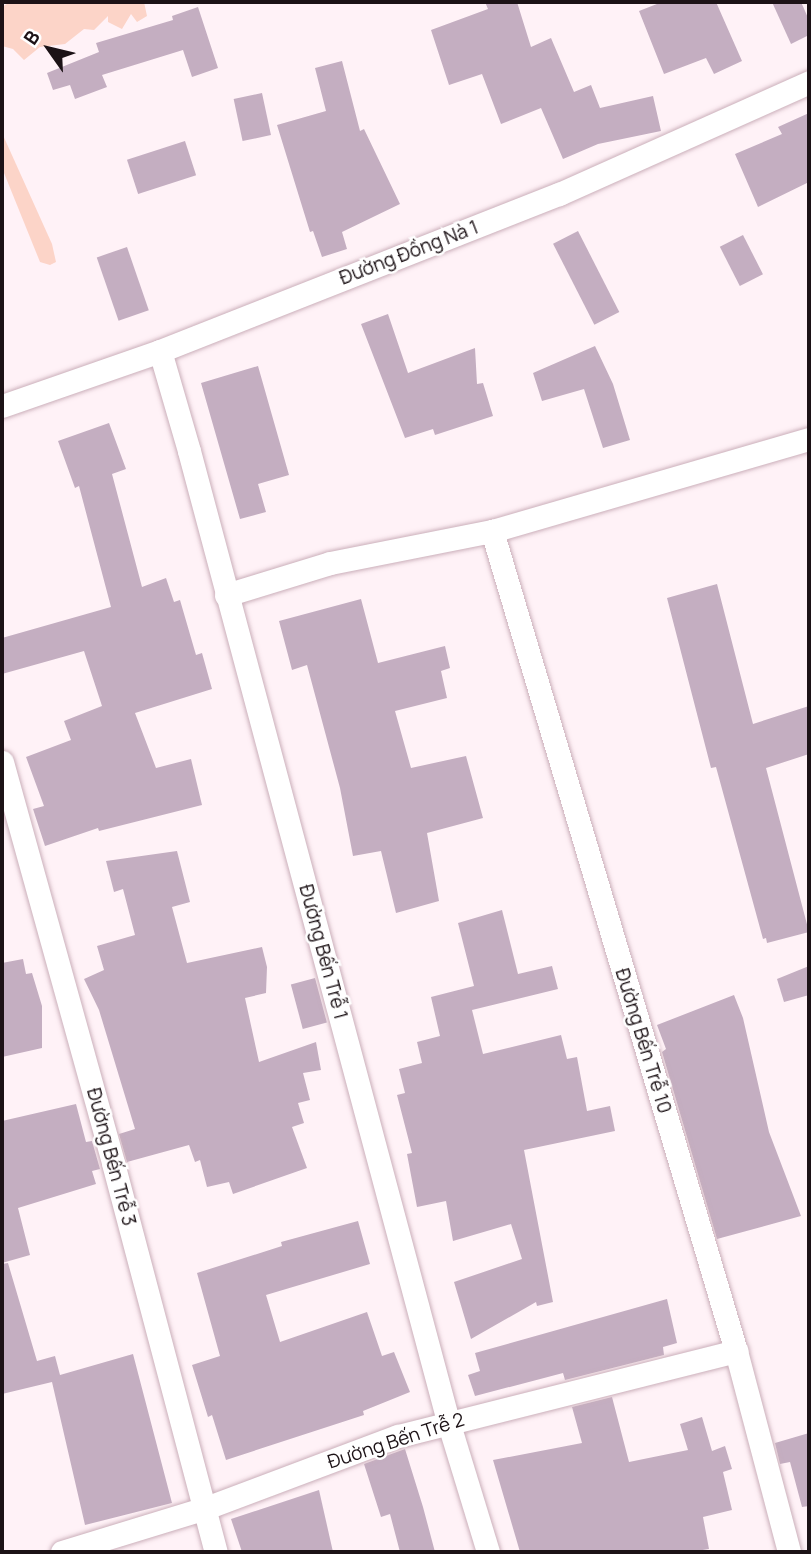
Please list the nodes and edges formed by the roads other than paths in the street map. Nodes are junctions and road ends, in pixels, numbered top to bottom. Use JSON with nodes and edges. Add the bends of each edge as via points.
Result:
{"nodes":[{"id":1,"x":809,"y":82,"type":"edge"},
{"id":2,"x":160,"y":351,"type":"junction"},
{"id":3,"x":2,"y":406,"type":"edge"},
{"id":4,"x":809,"y":439,"type":"edge"},
{"id":5,"x":492,"y":531,"type":"junction"},
{"id":6,"x":226,"y":595,"type":"junction"},
{"id":7,"x":2,"y":762,"type":"edge"},
{"id":8,"x":736,"y":1351,"type":"junction"},
{"id":9,"x":448,"y":1421,"type":"junction"},
{"id":10,"x":206,"y":1507,"type":"junction"},
{"id":11,"x":62,"y":1552,"type":"edge"},
{"id":12,"x":216,"y":1552,"type":"edge"},
{"id":13,"x":488,"y":1552,"type":"edge"},
{"id":14,"x":789,"y":1552,"type":"edge"}],
"edges":[{"from":1,"to":2,"type":"street","name":"Đường Đồng Nà 1","via":[[559,194]]},
{"from":2,"to":3,"type":"street","name":"Đường Đồng Nà 1"},
{"from":2,"to":6,"type":"street","name":"Đường Bến Trễ 1"},
{"from":4,"to":5,"type":"street"},
{"from":5,"to":6,"type":"street","via":[[330,563]]},
{"from":5,"to":8,"type":"street","name":"Đường Bến Trễ 10"},
{"from":6,"to":9,"type":"street","name":"Đường Bến Trễ 1"},
{"from":7,"to":10,"type":"street","name":"Đường Bến Trễ 3"},
{"from":8,"to":9,"type":"street","name":"Đường Bến Trễ 2"},
{"from":8,"to":14,"type":"street","name":"Đường Bến Trễ 10"},
{"from":9,"to":10,"type":"street","name":"Đường Bến Trễ 2"},
{"from":9,"to":13,"type":"street","name":"Đường Bến Trễ 1"},
{"from":10,"to":11,"type":"street","name":"Đường Bến Trễ 2"},
{"from":10,"to":12,"type":"street","name":"Đường Bến Trễ 3"}]}
